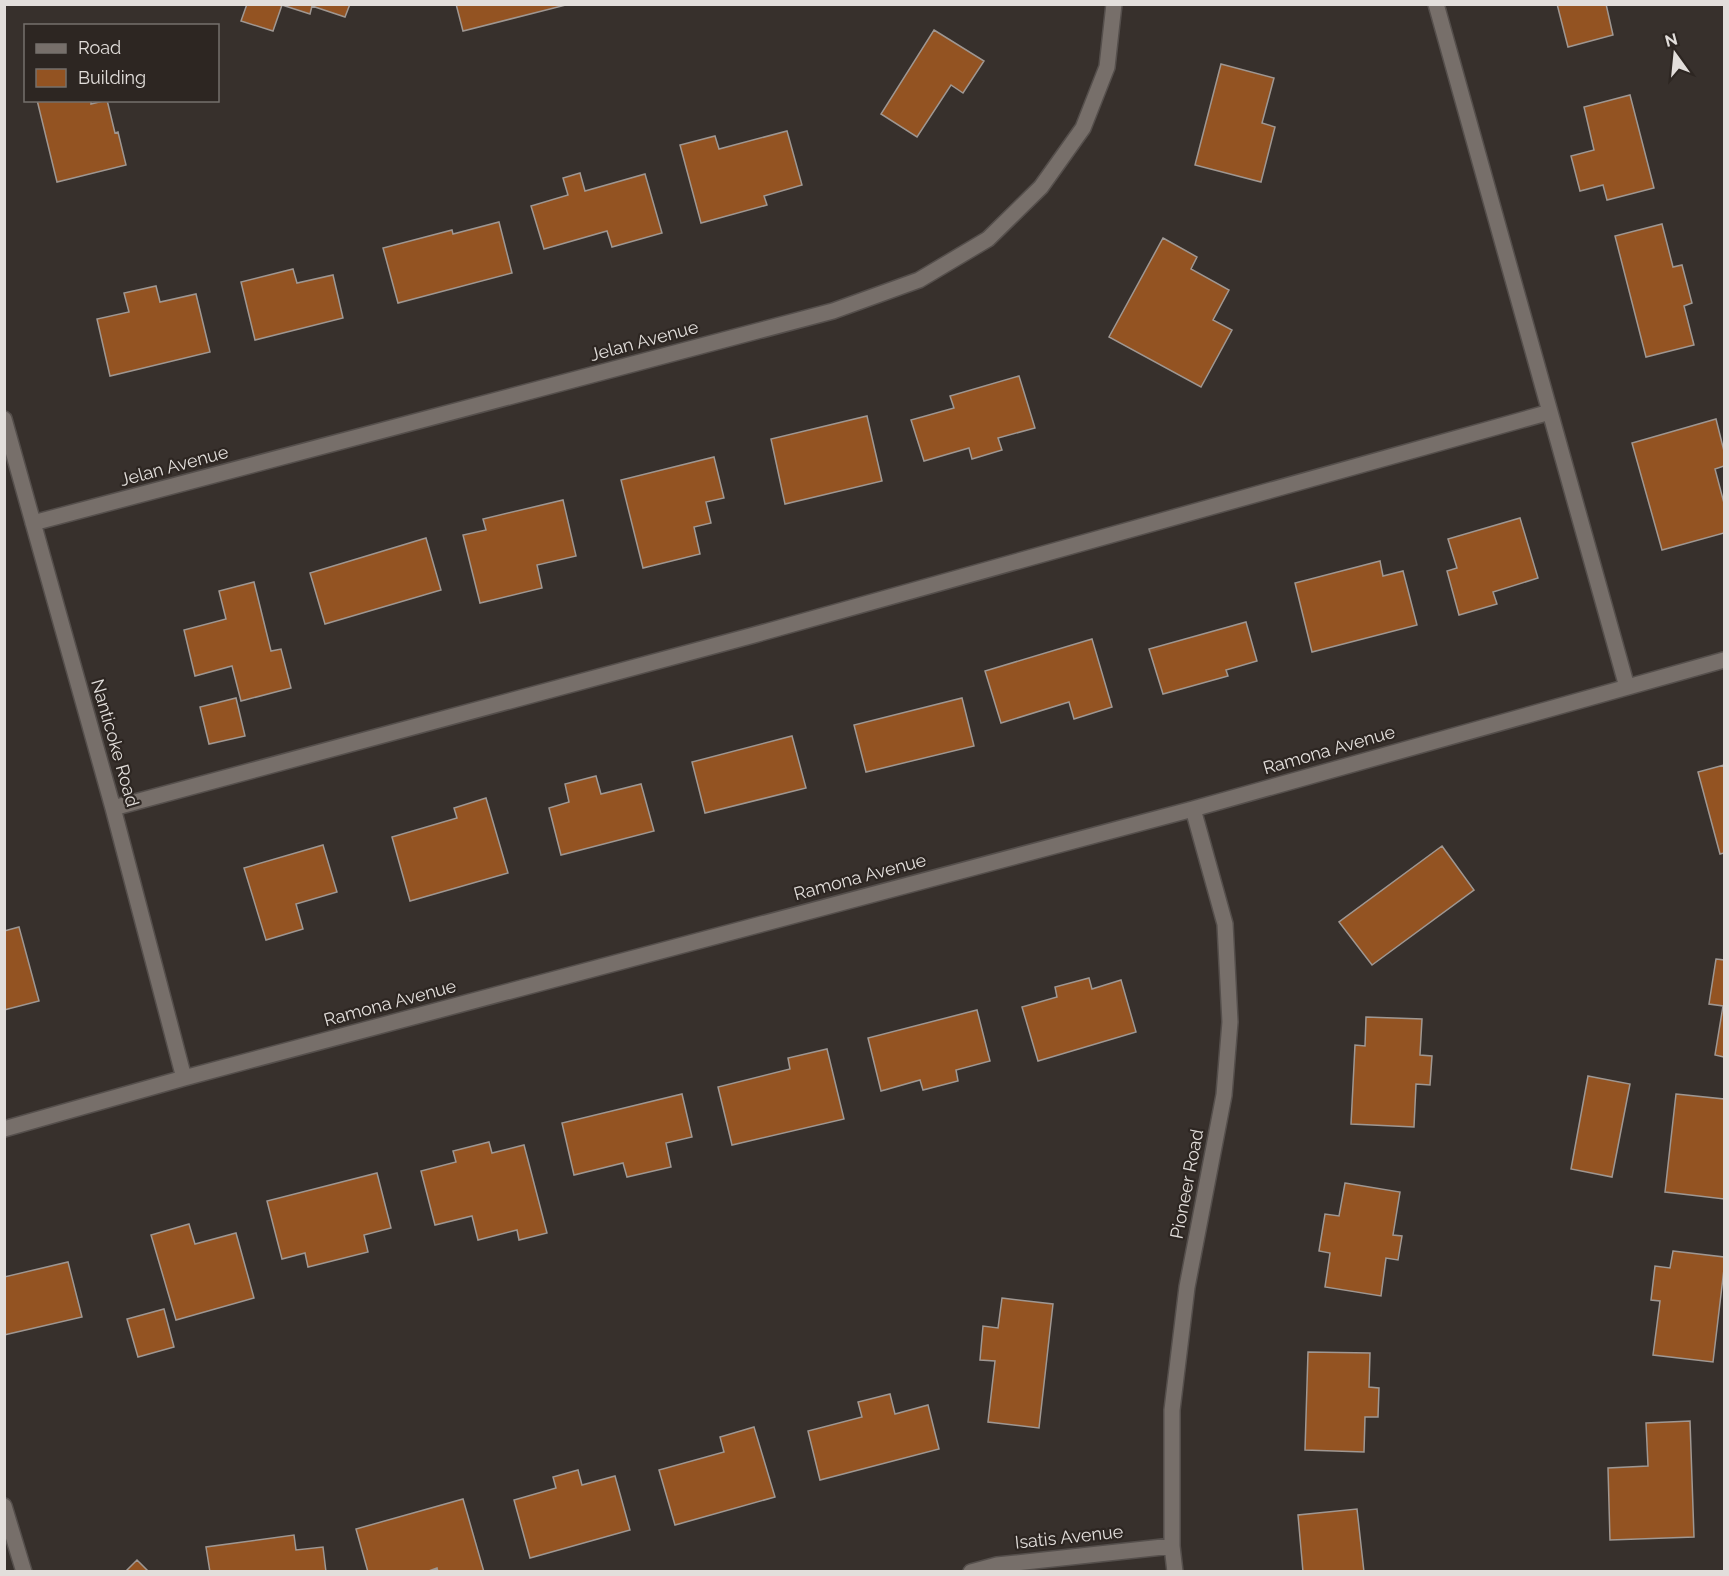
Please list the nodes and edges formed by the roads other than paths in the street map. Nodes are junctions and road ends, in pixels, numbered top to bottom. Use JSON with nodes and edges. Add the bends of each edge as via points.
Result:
{"nodes":[{"id":1,"x":1113,"y":4,"type":"edge"},
{"id":2,"x":1436,"y":4,"type":"edge"},
{"id":3,"x":1550,"y":412,"type":"junction"},
{"id":4,"x":4,"y":419,"type":"edge"},
{"id":5,"x":33,"y":523,"type":"junction"},
{"id":6,"x":1725,"y":660,"type":"edge"},
{"id":7,"x":1627,"y":687,"type":"junction"},
{"id":8,"x":113,"y":808,"type":"junction"},
{"id":9,"x":1193,"y":809,"type":"junction"},
{"id":10,"x":184,"y":1078,"type":"junction"},
{"id":11,"x":4,"y":1129,"type":"edge"},
{"id":12,"x":4,"y":1506,"type":"edge"},
{"id":13,"x":1172,"y":1545,"type":"junction"},
{"id":14,"x":24,"y":1572,"type":"edge"},
{"id":15,"x":971,"y":1572,"type":"edge"},
{"id":16,"x":1175,"y":1572,"type":"edge"}],
"edges":[{"from":1,"to":5,"type":"street","name":"Jelan Avenue","via":[[1107,67],[1083,128],[1041,187],[988,239],[919,280],[833,311]]},
{"from":2,"to":3,"type":"street"},
{"from":3,"to":7,"type":"street"},
{"from":3,"to":8,"type":"street","via":[[765,632]]},
{"from":4,"to":5,"type":"street","name":"Nanticoke Road"},
{"from":5,"to":8,"type":"street","name":"Nanticoke Road"},
{"from":6,"to":7,"type":"street","name":"Ramona Avenue"},
{"from":7,"to":9,"type":"street","name":"Ramona Avenue"},
{"from":8,"to":10,"type":"street","name":"Nanticoke Road"},
{"from":9,"to":10,"type":"street","name":"Ramona Avenue"},
{"from":9,"to":13,"type":"street","name":"Pioneer Road","via":[[1226,924],[1230,1022],[1224,1095],[1186,1287],[1172,1410]]},
{"from":10,"to":11,"type":"street","name":"Ramona Avenue"},
{"from":12,"to":14,"type":"street"},
{"from":13,"to":15,"type":"street","name":"Isatis Avenue","via":[[997,1565]]},
{"from":13,"to":16,"type":"street","name":"Pioneer Road"}]}
